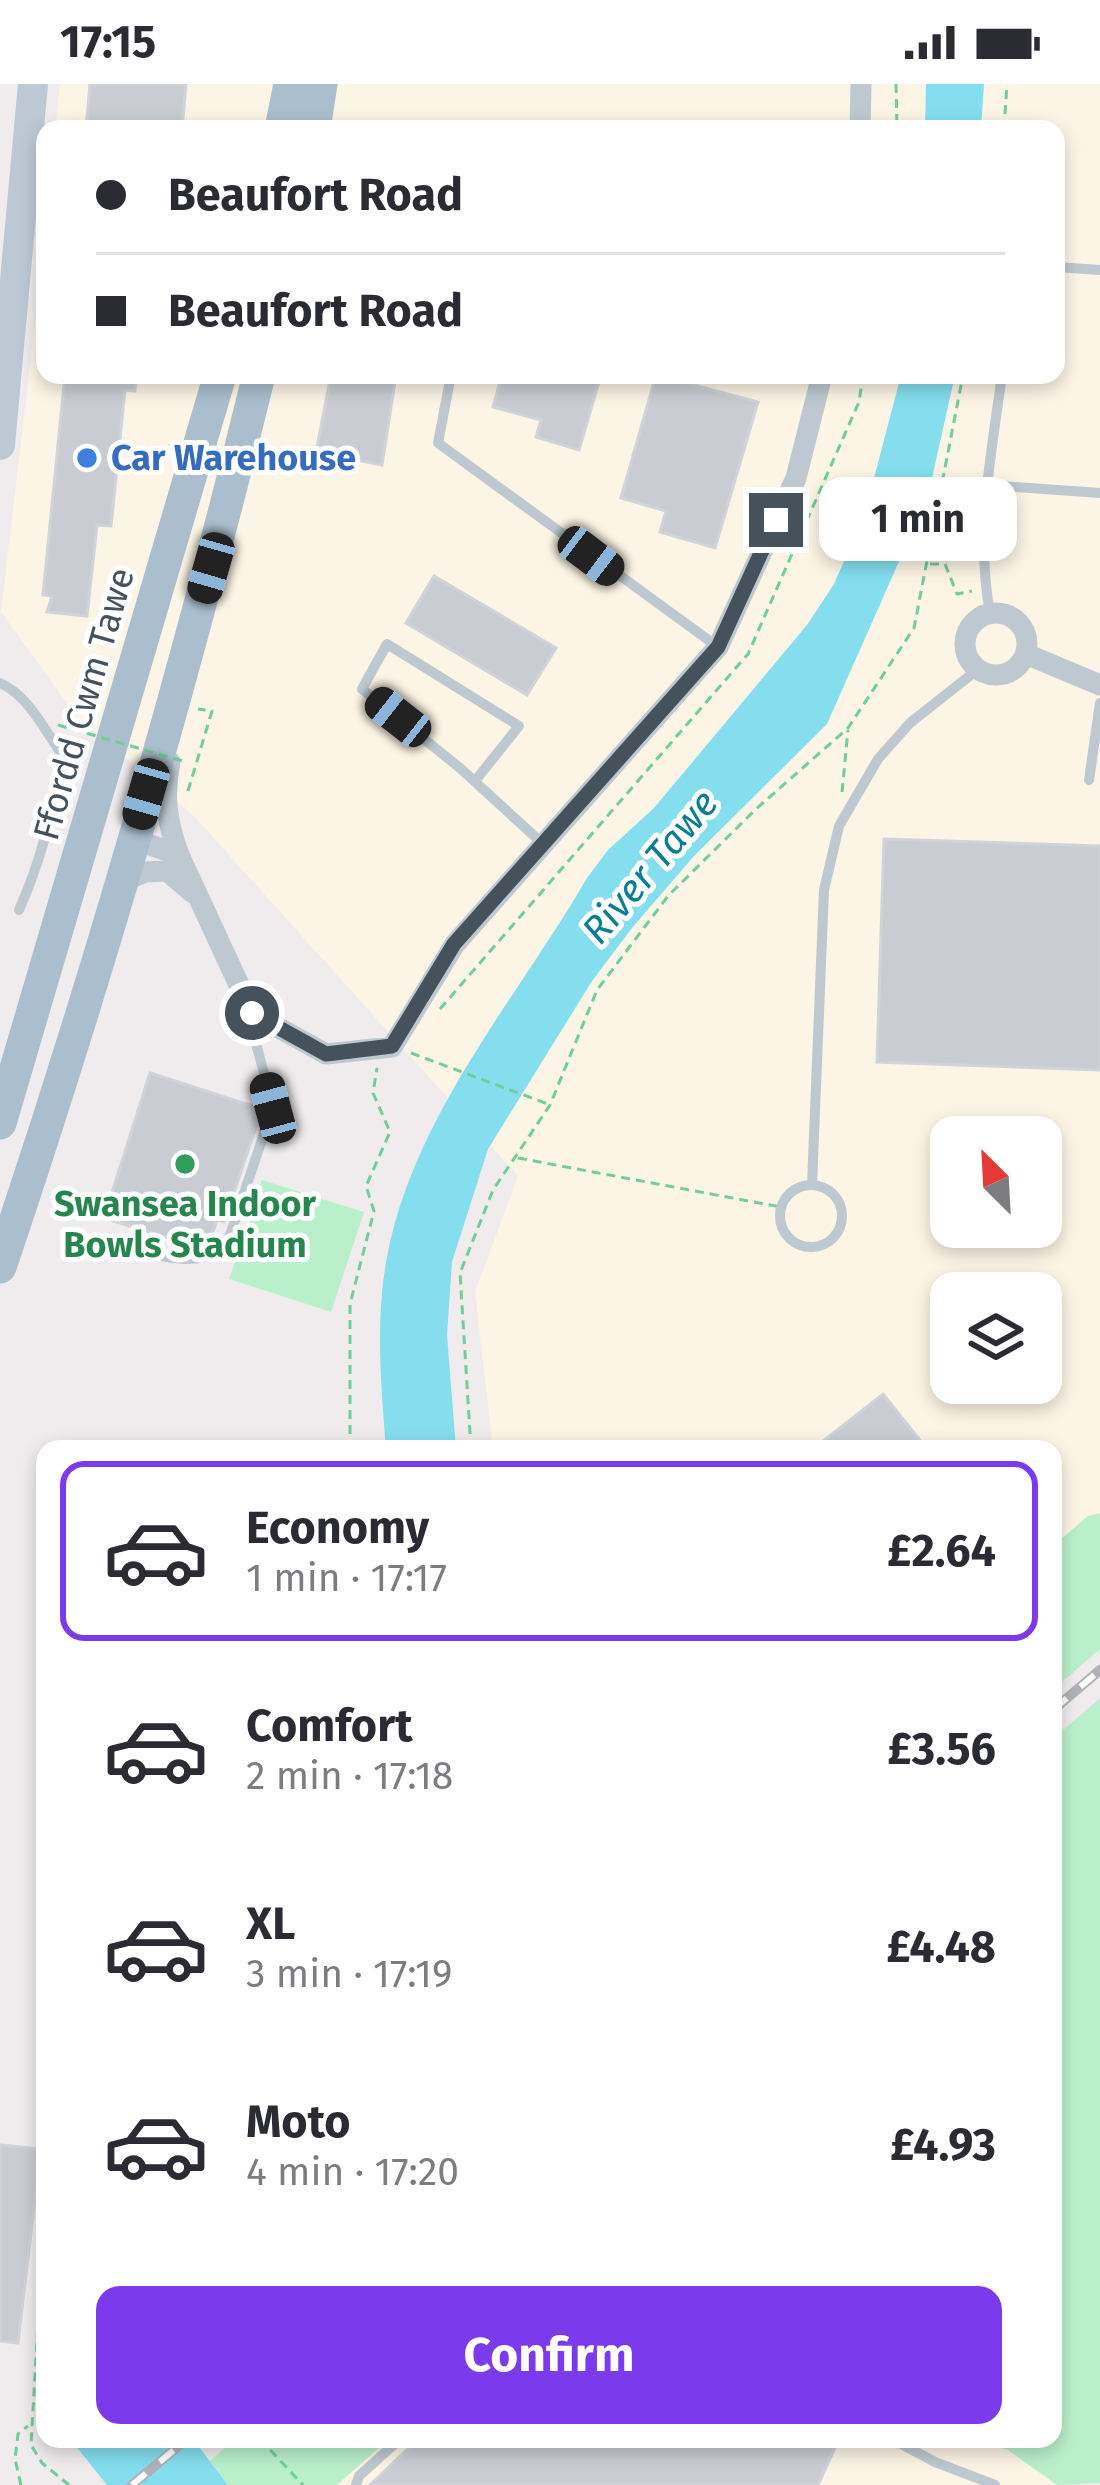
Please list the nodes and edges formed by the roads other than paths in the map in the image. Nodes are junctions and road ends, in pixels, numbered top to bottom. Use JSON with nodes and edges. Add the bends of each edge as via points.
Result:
{"nodes":[{"id":1,"x":33,"y":84,"type":"edge"},
{"id":2,"x":290,"y":84,"type":"edge"},
{"id":3,"x":321,"y":84,"type":"edge"},
{"id":4,"x":861,"y":84,"type":"edge"},
{"id":5,"x":283,"y":120,"type":"edge"},
{"id":6,"x":315,"y":120,"type":"edge"},
{"id":7,"x":860,"y":120,"type":"edge"},
{"id":8,"x":1065,"y":268,"type":"edge"},
{"id":9,"x":1100,"y":270,"type":"edge"},
{"id":10,"x":217,"y":384,"type":"edge"},
{"id":11,"x":257,"y":384,"type":"edge"},
{"id":12,"x":449,"y":384,"type":"edge"},
{"id":13,"x":820,"y":384,"type":"edge"},
{"id":14,"x":1001,"y":384,"type":"edge"},
{"id":15,"x":0,"y":445,"type":"edge"},
{"id":16,"x":988,"y":485,"type":"junction"},
{"id":17,"x":1100,"y":493,"type":"edge"},
{"id":18,"x":211,"y":568,"type":"junction"},
{"id":19,"x":990,"y":613,"type":"junction"},
{"id":20,"x":718,"y":647,"type":"junction"},
{"id":21,"x":1026,"y":654,"type":"junction"},
{"id":22,"x":977,"y":670,"type":"junction"},
{"id":23,"x":0,"y":683,"type":"edge"},
{"id":24,"x":1100,"y":686,"type":"edge"},
{"id":25,"x":1100,"y":703,"type":"edge"},
{"id":26,"x":1089,"y":780,"type":"dead end"},
{"id":27,"x":475,"y":781,"type":"junction"},
{"id":28,"x":133,"y":839,"type":"junction"},
{"id":29,"x":543,"y":844,"type":"junction"},
{"id":30,"x":179,"y":855,"type":"junction"},
{"id":31,"x":119,"y":883,"type":"junction"},
{"id":32,"x":198,"y":897,"type":"junction"},
{"id":33,"x":19,"y":910,"type":"dead end"},
{"id":34,"x":252,"y":1013,"type":"junction"},
{"id":35,"x":0,"y":1123,"type":"edge"},
{"id":36,"x":0,"y":1150,"type":"edge"},
{"id":37,"x":812,"y":1184,"type":"junction"},
{"id":38,"x":102,"y":1240,"type":"dead end"},
{"id":39,"x":0,"y":1267,"type":"edge"},
{"id":40,"x":390,"y":2448,"type":"edge"},
{"id":41,"x":908,"y":2448,"type":"edge"},
{"id":42,"x":356,"y":2485,"type":"edge"},
{"id":43,"x":994,"y":2485,"type":"edge"}],
"edges":[{"from":1,"to":15,"type":"main road"},
{"from":2,"to":5,"type":"main road"},
{"from":3,"to":6,"type":"main road"},
{"from":4,"to":7,"type":"street"},
{"from":8,"to":9,"type":"lane"},
{"from":10,"to":35,"type":"main road","name":"Ffordd Cwm Tawe"},
{"from":11,"to":18,"type":"main road"},
{"from":12,"to":20,"type":"lane","via":[[438,443]]},
{"from":13,"to":20,"type":"street","via":[[796,478]]},
{"from":14,"to":16,"type":"lane"},
{"from":16,"to":17,"type":"lane"},
{"from":16,"to":19,"type":"lane","via":[[982,550]]},
{"from":18,"to":28,"type":"main road"},
{"from":18,"to":30,"type":"street","via":[[166,783]]},
{"from":19,"to":21,"type":"street","via":[[1020,623]]},
{"from":19,"to":22,"type":"street","via":[[966,634],[967,658]]},
{"from":20,"to":29,"type":"street"},
{"from":21,"to":22,"type":"street","via":[[1006,674]]},
{"from":21,"to":24,"type":"street"},
{"from":22,"to":37,"type":"lane","via":[[878,759],[839,826],[824,890]]},
{"from":23,"to":33,"type":"lane","via":[[30,708],[61,753],[55,808]]},
{"from":25,"to":26,"type":"lane"},
{"from":27,"to":27,"type":"lane","via":[[362,689],[387,644],[519,726]]},
{"from":27,"to":29,"type":"lane"},
{"from":28,"to":30,"type":"street"},
{"from":28,"to":31,"type":"main road"},
{"from":28,"to":36,"type":"main road","via":[[100,858],[37,1072]]},
{"from":29,"to":34,"type":"street","via":[[454,944],[392,1046],[326,1054]]},
{"from":30,"to":32,"type":"street"},
{"from":31,"to":32,"type":"street","via":[[167,871]]},
{"from":31,"to":39,"type":"main road"},
{"from":32,"to":34,"type":"street"},
{"from":34,"to":38,"type":"lane","via":[[273,1108],[225,1250],[206,1261]]},
{"from":37,"to":37,"type":"lane","via":[[836,1196],[843,1212],[826,1244],[805,1247],[791,1240],[781,1207],[791,1192]]},
{"from":40,"to":42,"type":"lane"},
{"from":41,"to":43,"type":"lane"}]}
